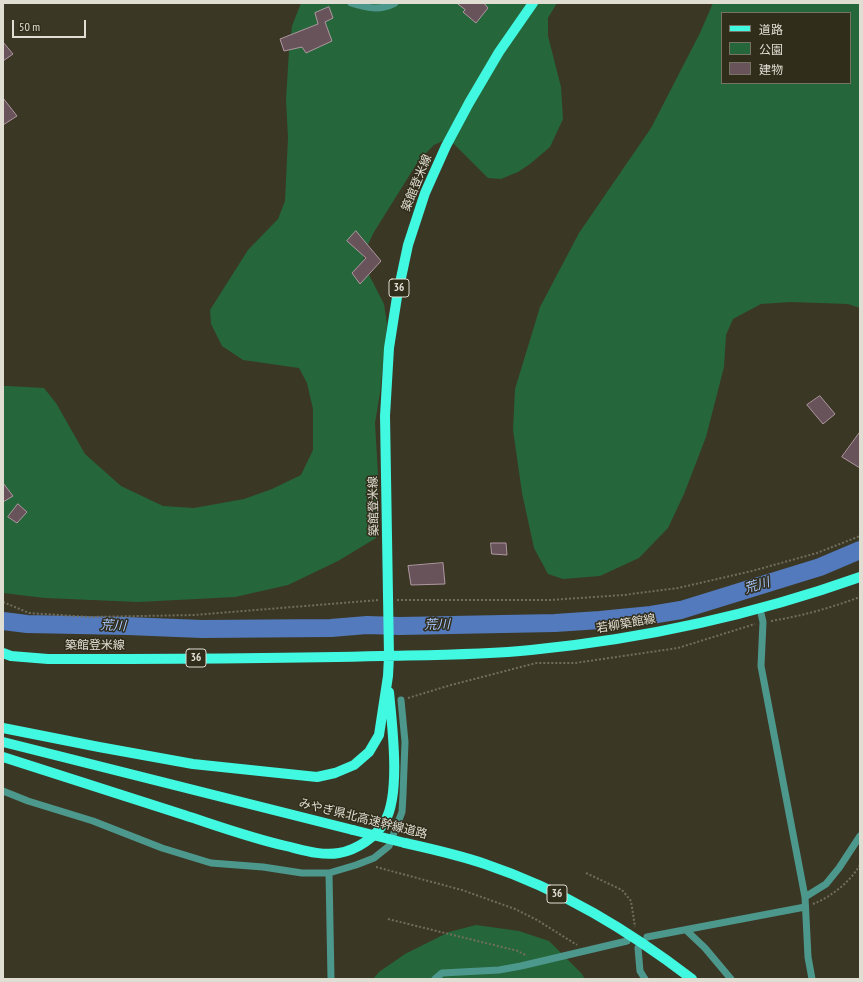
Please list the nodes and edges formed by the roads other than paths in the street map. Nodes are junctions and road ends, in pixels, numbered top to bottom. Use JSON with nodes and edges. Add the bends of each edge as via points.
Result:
{"nodes":[{"id":1,"x":351,"y":3,"type":"edge"},
{"id":2,"x":395,"y":3,"type":"edge"},
{"id":3,"x":533,"y":3,"type":"edge"},
{"id":4,"x":860,"y":577,"type":"edge"},
{"id":5,"x":760,"y":609,"type":"junction"},
{"id":6,"x":3,"y":653,"type":"edge"},
{"id":7,"x":389,"y":656,"type":"junction"},
{"id":8,"x":388,"y":676,"type":"junction"},
{"id":9,"x":401,"y":700,"type":"road end"},
{"id":10,"x":3,"y":728,"type":"edge"},
{"id":11,"x":3,"y":742,"type":"edge"},
{"id":12,"x":3,"y":757,"type":"edge"},
{"id":13,"x":3,"y":791,"type":"edge"},
{"id":14,"x":860,"y":836,"type":"edge"},
{"id":15,"x":329,"y":873,"type":"junction"},
{"id":16,"x":805,"y":896,"type":"junction"},
{"id":17,"x":805,"y":907,"type":"junction"},
{"id":18,"x":686,"y":930,"type":"junction"},
{"id":19,"x":647,"y":937,"type":"dead end"},
{"id":20,"x":627,"y":941,"type":"dead end"},
{"id":21,"x":638,"y":948,"type":"dead end"},
{"id":22,"x":331,"y":979,"type":"edge"},
{"id":23,"x":434,"y":979,"type":"edge"},
{"id":24,"x":645,"y":979,"type":"edge"},
{"id":25,"x":692,"y":979,"type":"edge"},
{"id":26,"x":731,"y":979,"type":"edge"},
{"id":27,"x":812,"y":979,"type":"edge"}],
"edges":[{"from":1,"to":2,"type":"street","via":[[380,9]]},
{"from":3,"to":7,"type":"main road","name":"築館登米線","number":"36","via":[[499,52],[446,146],[425,193],[408,245],[390,341],[386,408]]},
{"from":4,"to":5,"type":"main road","name":"若柳築館線"},
{"from":5,"to":7,"type":"main road","name":"若柳築館線","via":[[720,620],[624,639],[570,646],[491,653]]},
{"from":5,"to":16,"type":"street","via":[[763,622],[761,666]]},
{"from":6,"to":7,"type":"main road","name":"築館登米線","number":"36","via":[[48,659]]},
{"from":7,"to":8,"type":"main road"},
{"from":8,"to":10,"type":"main road","via":[[379,736],[369,752],[354,765],[335,773],[317,776],[194,764]]},
{"from":8,"to":12,"type":"main road","via":[[394,740],[391,804],[386,820],[378,830],[365,842],[339,853],[322,854],[254,838]]},
{"from":9,"to":15,"type":"street","via":[[405,742],[402,812],[389,846],[374,858]]},
{"from":11,"to":25,"type":"main road","name":"みやぎ県北高速幹線道路","number":"36","bridge":true,"via":[[485,864],[562,896],[596,914],[628,932]]},
{"from":13,"to":15,"type":"street","via":[[211,863],[302,873]]},
{"from":14,"to":16,"type":"street","via":[[826,884]]},
{"from":15,"to":22,"type":"street"},
{"from":16,"to":17,"type":"street"},
{"from":17,"to":18,"type":"street"},
{"from":17,"to":27,"type":"street"},
{"from":18,"to":19,"type":"street"},
{"from":18,"to":26,"type":"street"},
{"from":20,"to":23,"type":"street","via":[[498,970],[442,973]]},
{"from":21,"to":24,"type":"street","via":[[640,970]]}]}
